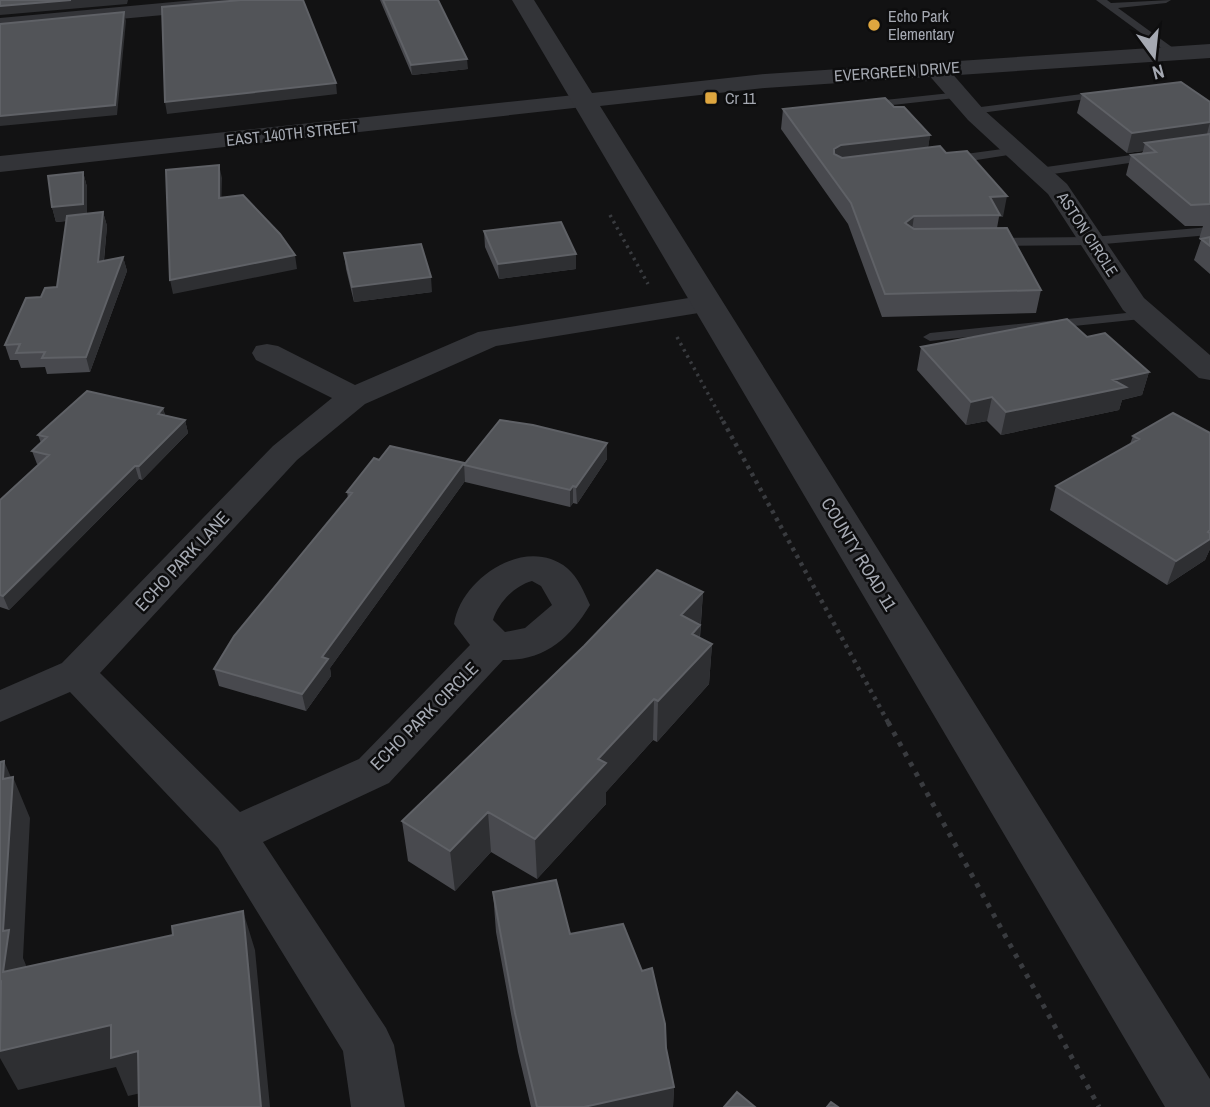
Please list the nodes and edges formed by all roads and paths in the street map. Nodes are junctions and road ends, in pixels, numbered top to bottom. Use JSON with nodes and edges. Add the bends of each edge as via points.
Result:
{"nodes":[{"id":1,"x":261,"y":0,"type":"edge"},
{"id":2,"x":523,"y":0,"type":"edge"},
{"id":3,"x":1166,"y":0,"type":"edge"},
{"id":4,"x":1106,"y":3,"type":"edge"},
{"id":5,"x":0,"y":24,"type":"edge"},
{"id":6,"x":1210,"y":51,"type":"edge"},
{"id":7,"x":1175,"y":53,"type":"junction"},
{"id":8,"x":935,"y":68,"type":"junction"},
{"id":9,"x":1111,"y":93,"type":"edge"},
{"id":10,"x":584,"y":102,"type":"junction"},
{"id":11,"x":966,"y":103,"type":"junction"},
{"id":12,"x":851,"y":106,"type":"edge"},
{"id":13,"x":1017,"y":151,"type":"junction"},
{"id":14,"x":1164,"y":155,"type":"edge"},
{"id":15,"x":939,"y":161,"type":"edge"},
{"id":16,"x":0,"y":164,"type":"edge"},
{"id":17,"x":1039,"y":172,"type":"junction"},
{"id":18,"x":610,"y":214,"type":"dead end"},
{"id":19,"x":1210,"y":231,"type":"edge"},
{"id":20,"x":1092,"y":241,"type":"junction"},
{"id":21,"x":975,"y":242,"type":"edge"},
{"id":22,"x":707,"y":304,"type":"junction"},
{"id":23,"x":663,"y":311,"type":"junction"},
{"id":24,"x":1146,"y":315,"type":"junction"},
{"id":25,"x":930,"y":337,"type":"dead end"},
{"id":26,"x":267,"y":353,"type":"dead end"},
{"id":27,"x":1209,"y":369,"type":"edge"},
{"id":28,"x":354,"y":397,"type":"junction"},
{"id":29,"x":494,"y":645,"type":"dead end"},
{"id":30,"x":76,"y":673,"type":"junction"},
{"id":31,"x":0,"y":707,"type":"edge"},
{"id":32,"x":234,"y":835,"type":"junction"},
{"id":33,"x":378,"y":1107,"type":"edge"},
{"id":34,"x":1099,"y":1107,"type":"edge"},
{"id":35,"x":1196,"y":1107,"type":"edge"}],
"edges":[{"from":1,"to":5,"type":"street"},
{"from":2,"to":10,"type":"street","name":"COUNTY ROAD 11"},
{"from":3,"to":4,"type":"lane"},
{"from":4,"to":7,"type":"lane"},
{"from":6,"to":7,"type":"street","name":"EVERGREEN DRIVE"},
{"from":7,"to":8,"type":"street","name":"EVERGREEN DRIVE"},
{"from":8,"to":10,"type":"street","name":"EVERGREEN DRIVE"},
{"from":8,"to":11,"type":"street","name":"ASTON CIRCLE"},
{"from":9,"to":11,"type":"lane"},
{"from":10,"to":16,"type":"street","name":"EAST 140TH STREET"},
{"from":10,"to":22,"type":"street","name":"COUNTY ROAD 11"},
{"from":11,"to":12,"type":"lane"},
{"from":11,"to":13,"type":"street","name":"ASTON CIRCLE"},
{"from":13,"to":15,"type":"lane"},
{"from":13,"to":17,"type":"street","name":"ASTON CIRCLE"},
{"from":14,"to":17,"type":"lane"},
{"from":17,"to":20,"type":"street","name":"ASTON CIRCLE","via":[[1058,188]]},
{"from":18,"to":23,"type":"path"},
{"from":19,"to":20,"type":"lane"},
{"from":20,"to":21,"type":"lane"},
{"from":20,"to":24,"type":"street","name":"ASTON CIRCLE","via":[[1133,304]]},
{"from":22,"to":23,"type":"street","name":"ECHO PARK LANE"},
{"from":22,"to":35,"type":"street","name":"COUNTY ROAD 11"},
{"from":23,"to":28,"type":"street","name":"ECHO PARK LANE","via":[[489,338]]},
{"from":23,"to":34,"type":"path"},
{"from":24,"to":25,"type":"lane"},
{"from":24,"to":27,"type":"street","name":"ASTON CIRCLE"},
{"from":26,"to":28,"type":"street"},
{"from":28,"to":30,"type":"street","name":"ECHO PARK LANE","via":[[285,453]]},
{"from":29,"to":32,"type":"street","name":"ECHO PARK CIRCLE","via":[[374,771]]},
{"from":30,"to":31,"type":"street","name":"ECHO PARK LANE"},
{"from":30,"to":32,"type":"street"},
{"from":32,"to":33,"type":"street","via":[[368,1045]]}]}
